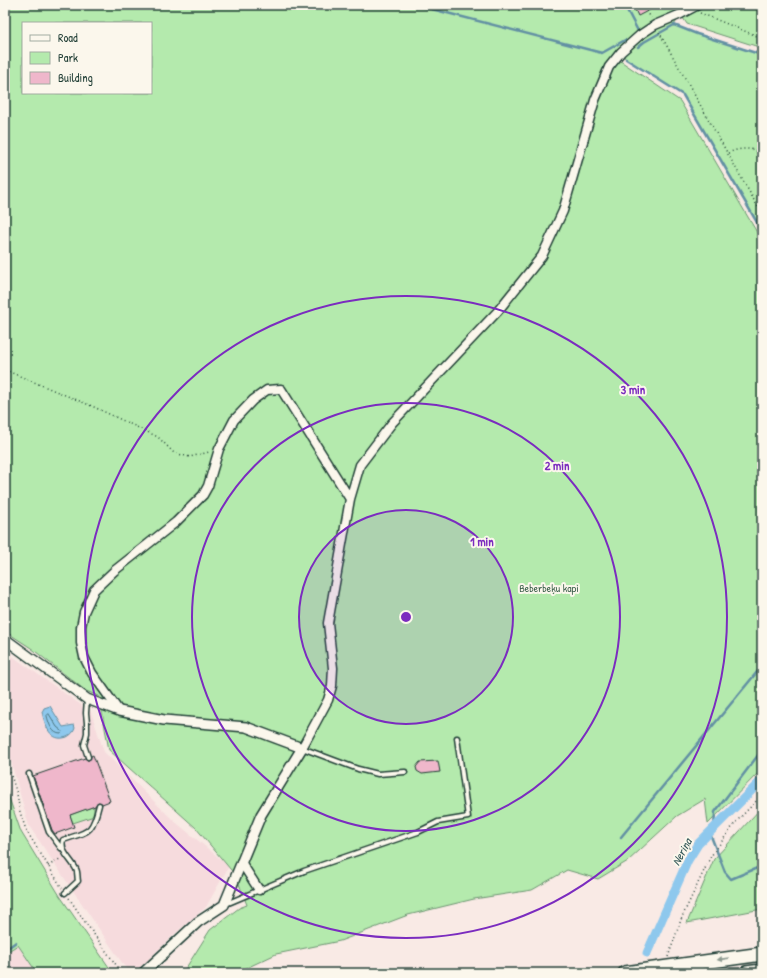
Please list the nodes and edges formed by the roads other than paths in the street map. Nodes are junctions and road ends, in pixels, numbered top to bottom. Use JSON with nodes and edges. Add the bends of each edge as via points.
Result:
{"nodes":[{"id":1,"x":695,"y":7,"type":"edge"},
{"id":2,"x":350,"y":499,"type":"junction"},
{"id":3,"x":5,"y":639,"type":"edge"},
{"id":4,"x":87,"y":699,"type":"junction"},
{"id":5,"x":119,"y":711,"type":"junction"},
{"id":6,"x":457,"y":738,"type":"dead end"},
{"id":7,"x":302,"y":748,"type":"junction"},
{"id":8,"x":88,"y":757,"type":"dead end"},
{"id":9,"x":405,"y":772,"type":"dead end"},
{"id":10,"x":29,"y":774,"type":"dead end"},
{"id":11,"x":98,"y":805,"type":"dead end"},
{"id":12,"x":65,"y":853,"type":"junction"},
{"id":13,"x":242,"y":862,"type":"junction"},
{"id":14,"x":259,"y":890,"type":"junction"},
{"id":15,"x":66,"y":893,"type":"road end"},
{"id":16,"x":224,"y":905,"type":"junction"},
{"id":17,"x":762,"y":954,"type":"edge"},
{"id":18,"x":762,"y":971,"type":"edge"},
{"id":19,"x":143,"y":973,"type":"edge"},
{"id":20,"x":626,"y":973,"type":"edge"},
{"id":21,"x":746,"y":973,"type":"edge"}],
"edges":[{"from":1,"to":2,"type":"street","via":[[655,25],[640,35],[609,67],[595,100],[564,211],[542,256],[498,312],[392,423],[360,465]]},
{"from":2,"to":5,"type":"street","via":[[281,389],[267,390],[253,400],[234,420],[219,449],[208,486],[202,495],[176,522],[94,590],[84,612],[81,627],[84,657]]},
{"from":2,"to":7,"type":"street","via":[[328,623],[333,668],[332,686],[328,700]]},
{"from":3,"to":4,"type":"street"},
{"from":4,"to":5,"type":"street"},
{"from":4,"to":8,"type":"lane","via":[[87,733],[84,745]]},
{"from":5,"to":7,"type":"street","via":[[164,720],[246,727]]},
{"from":6,"to":14,"type":"lane","via":[[468,817],[438,822],[418,832],[304,871]]},
{"from":7,"to":9,"type":"lane","via":[[378,774]]},
{"from":7,"to":13,"type":"street","via":[[261,815]]},
{"from":10,"to":12,"type":"lane","via":[[49,832]]},
{"from":11,"to":12,"type":"lane","via":[[94,822],[87,831],[62,840]]},
{"from":12,"to":15,"type":"lane","via":[[77,870],[78,881]]},
{"from":13,"to":14,"type":"street"},
{"from":13,"to":16,"type":"street"},
{"from":14,"to":16,"type":"lane"},
{"from":16,"to":19,"type":"street","via":[[198,922]]},
{"from":17,"to":20,"type":"highway","one_way":true},
{"from":18,"to":21,"type":"highway"}]}
